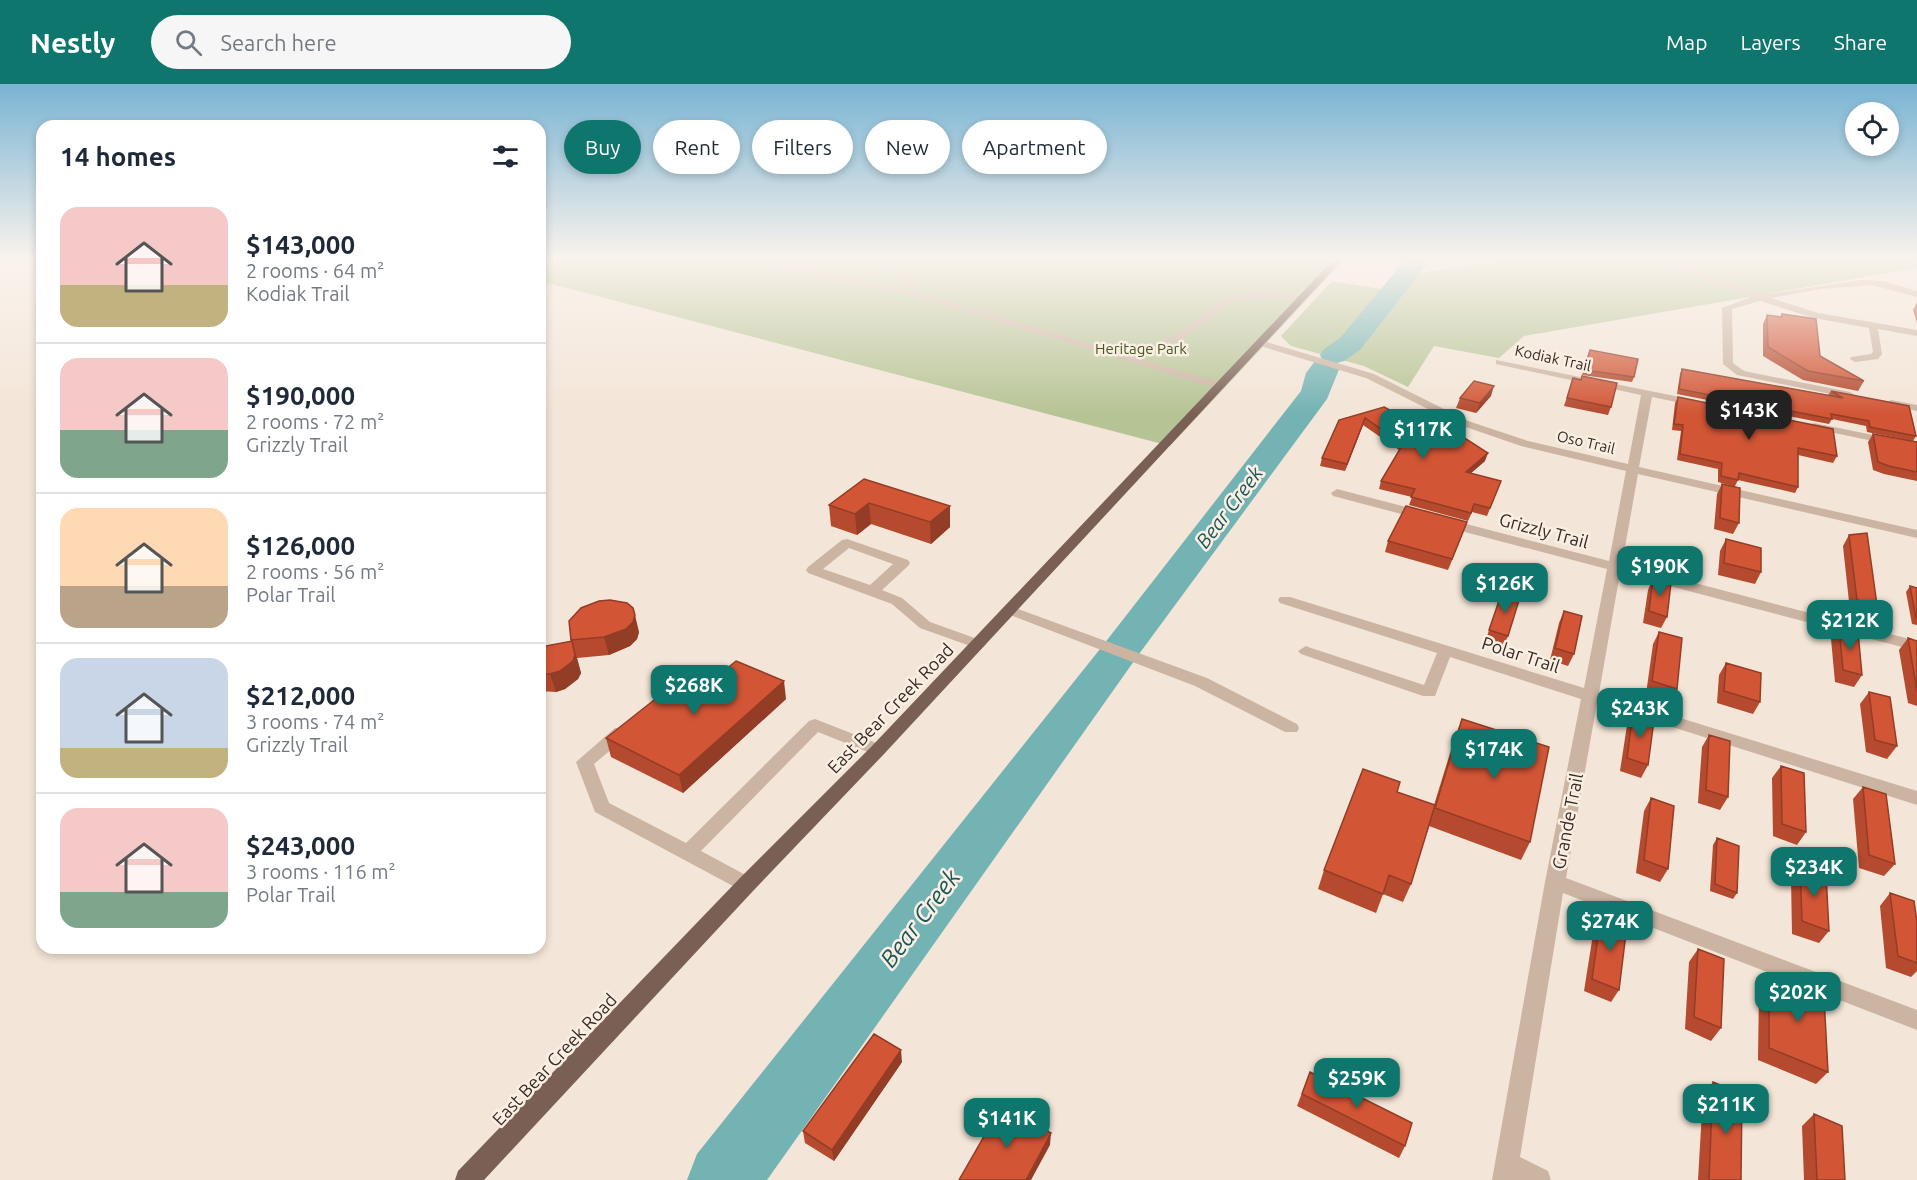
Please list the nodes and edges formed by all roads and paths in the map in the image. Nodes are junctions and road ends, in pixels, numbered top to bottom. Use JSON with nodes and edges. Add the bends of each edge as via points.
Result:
{"nodes":[{"id":1,"x":972,"y":311,"type":"edge"},
{"id":2,"x":1213,"y":311,"type":"edge"},
{"id":3,"x":1290,"y":311,"type":"edge"},
{"id":4,"x":1728,"y":311,"type":"edge"},
{"id":5,"x":1803,"y":311,"type":"edge"},
{"id":6,"x":1873,"y":326,"type":"junction"},
{"id":7,"x":1917,"y":333,"type":"edge"},
{"id":8,"x":1260,"y":343,"type":"junction"},
{"id":9,"x":1132,"y":359,"type":"junction"},
{"id":10,"x":1855,"y":359,"type":"dead end"},
{"id":11,"x":1500,"y":362,"type":"dead end"},
{"id":12,"x":1220,"y":386,"type":"junction"},
{"id":13,"x":1647,"y":393,"type":"junction"},
{"id":14,"x":1858,"y":396,"type":"edge"},
{"id":15,"x":1882,"y":401,"type":"edge"},
{"id":16,"x":1706,"y":404,"type":"edge"},
{"id":17,"x":1917,"y":408,"type":"edge"},
{"id":18,"x":1800,"y":423,"type":"edge"},
{"id":19,"x":1917,"y":447,"type":"edge"},
{"id":20,"x":1632,"y":468,"type":"junction"},
{"id":21,"x":1337,"y":493,"type":"dead end"},
{"id":22,"x":1917,"y":534,"type":"edge"},
{"id":23,"x":1613,"y":567,"type":"junction"},
{"id":24,"x":872,"y":591,"type":"junction"},
{"id":25,"x":1285,"y":600,"type":"dead end"},
{"id":26,"x":1010,"y":610,"type":"junction"},
{"id":27,"x":978,"y":644,"type":"junction"},
{"id":28,"x":1917,"y":646,"type":"edge"},
{"id":29,"x":1306,"y":651,"type":"dead end"},
{"id":30,"x":1445,"y":651,"type":"junction"},
{"id":31,"x":1592,"y":697,"type":"junction"},
{"id":32,"x":638,"y":718,"type":"edge"},
{"id":33,"x":1291,"y":728,"type":"dead end"},
{"id":34,"x":878,"y":750,"type":"junction"},
{"id":35,"x":1917,"y":798,"type":"edge"},
{"id":36,"x":688,"y":853,"type":"junction"},
{"id":37,"x":1555,"y":882,"type":"junction"},
{"id":38,"x":746,"y":885,"type":"junction"},
{"id":39,"x":1917,"y":1020,"type":"edge"},
{"id":40,"x":1505,"y":1172,"type":"edge"},
{"id":41,"x":467,"y":1180,"type":"edge"},
{"id":42,"x":1539,"y":1180,"type":"edge"}],
"edges":[{"from":1,"to":9,"type":"street"},
{"from":2,"to":9,"type":"street","via":[[1180,336]]},
{"from":3,"to":8,"type":"main road","name":"East Bear Creek Road"},
{"from":4,"to":14,"type":"street","via":[[1728,364],[1742,373]]},
{"from":5,"to":6,"type":"street"},
{"from":6,"to":7,"type":"street"},
{"from":6,"to":10,"type":"street","via":[[1878,352],[1874,357]]},
{"from":8,"to":12,"type":"main road","name":"East Bear Creek Road"},
{"from":8,"to":20,"type":"street","name":"Oso Trail","via":[[1370,376],[1464,423],[1515,440]]},
{"from":9,"to":12,"type":"street"},
{"from":11,"to":13,"type":"street","name":"Kodiak Trail"},
{"from":12,"to":26,"type":"main road","name":"East Bear Creek Road"},
{"from":13,"to":16,"type":"street","name":"Kodiak Trail"},
{"from":13,"to":20,"type":"street","name":"Grande Trail"},
{"from":15,"to":17,"type":"street"},
{"from":18,"to":19,"type":"street"},
{"from":20,"to":22,"type":"street","name":"Oso Trail"},
{"from":20,"to":23,"type":"street","name":"Grande Trail"},
{"from":21,"to":23,"type":"street","name":"Grizzly Trail"},
{"from":23,"to":28,"type":"street","name":"Grizzly Trail"},
{"from":23,"to":31,"type":"street","name":"Grande Trail"},
{"from":24,"to":24,"type":"street","via":[[903,563],[847,543],[813,570]]},
{"from":24,"to":27,"type":"street","via":[[897,602],[925,625]]},
{"from":25,"to":30,"type":"street","name":"Polar Trail"},
{"from":26,"to":27,"type":"main road","name":"East Bear Creek Road"},
{"from":26,"to":33,"type":"street","via":[[1201,682]]},
{"from":27,"to":34,"type":"main road","name":"East Bear Creek Road"},
{"from":29,"to":30,"type":"street","via":[[1430,692]]},
{"from":30,"to":31,"type":"street","name":"Polar Trail"},
{"from":31,"to":35,"type":"street","name":"Polar Trail"},
{"from":31,"to":37,"type":"street","name":"Grande Trail"},
{"from":32,"to":36,"type":"street","via":[[585,762],[601,807]]},
{"from":34,"to":36,"type":"street","via":[[815,725]]},
{"from":34,"to":38,"type":"main road","name":"East Bear Creek Road"},
{"from":36,"to":38,"type":"street"},
{"from":37,"to":39,"type":"street"},
{"from":37,"to":40,"type":"street","name":"Grande Trail"},
{"from":38,"to":41,"type":"main road","name":"East Bear Creek Road"},
{"from":40,"to":42,"type":"street"}]}
